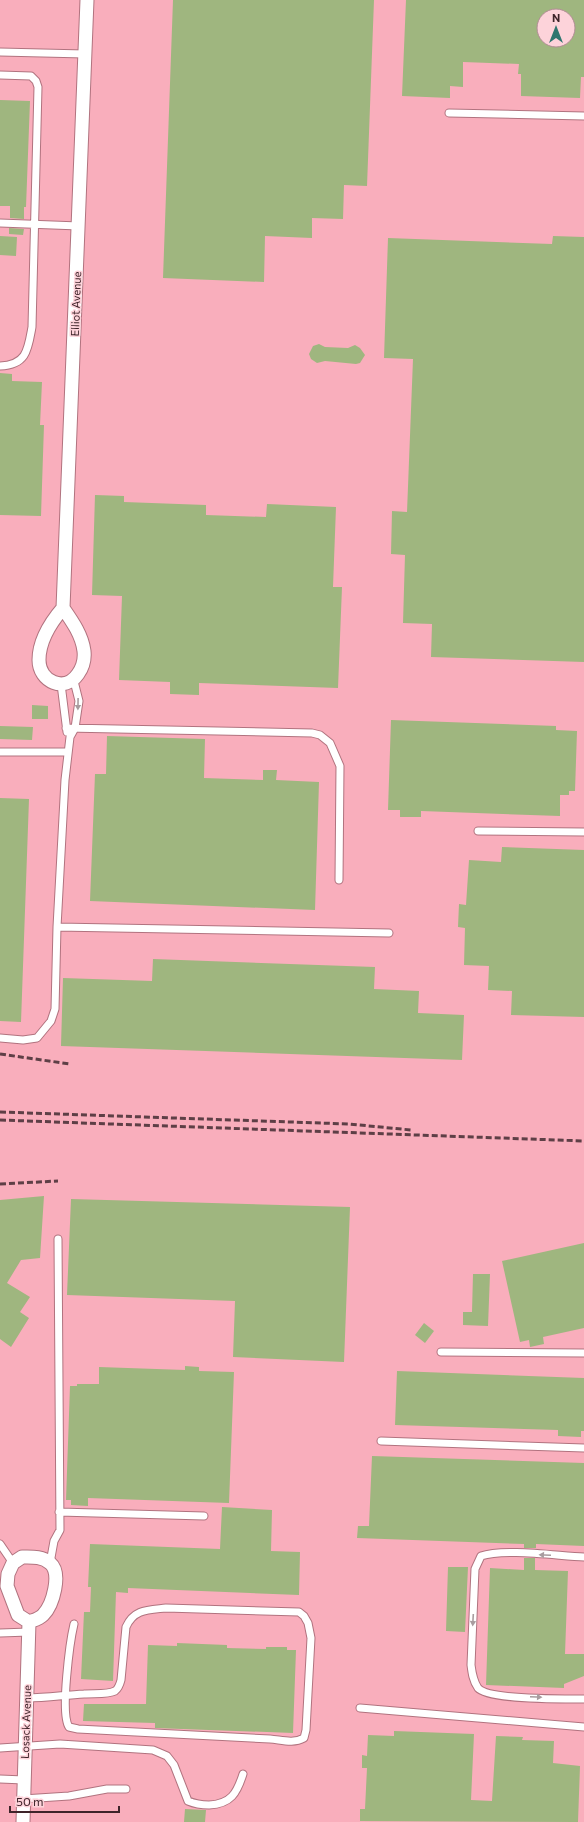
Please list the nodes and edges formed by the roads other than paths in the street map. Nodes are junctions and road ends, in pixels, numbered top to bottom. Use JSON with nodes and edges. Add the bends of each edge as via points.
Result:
{"nodes":[{"id":1,"x":87,"y":0,"type":"edge"},
{"id":2,"x":0,"y":52,"type":"edge"},
{"id":3,"x":85,"y":54,"type":"junction"},
{"id":4,"x":0,"y":75,"type":"edge"},
{"id":5,"x":449,"y":113,"type":"dead end"},
{"id":6,"x":584,"y":116,"type":"edge"},
{"id":7,"x":0,"y":223,"type":"edge"},
{"id":8,"x":35,"y":224,"type":"junction"},
{"id":9,"x":79,"y":226,"type":"junction"},
{"id":10,"x":0,"y":366,"type":"edge"},
{"id":11,"x":63,"y":608,"type":"junction"},
{"id":12,"x":68,"y":682,"type":"junction"},
{"id":13,"x":66,"y":728,"type":"junction"},
{"id":14,"x":75,"y":728,"type":"junction"},
{"id":15,"x":70,"y":737,"type":"junction"},
{"id":16,"x":0,"y":752,"type":"edge"},
{"id":17,"x":68,"y":752,"type":"junction"},
{"id":18,"x":478,"y":831,"type":"dead end"},
{"id":19,"x":584,"y":832,"type":"edge"},
{"id":20,"x":338,"y":880,"type":"dead end"},
{"id":21,"x":57,"y":927,"type":"junction"},
{"id":22,"x":389,"y":933,"type":"dead end"},
{"id":23,"x":0,"y":1038,"type":"edge"},
{"id":24,"x":58,"y":1239,"type":"dead end"},
{"id":25,"x":441,"y":1352,"type":"dead end"},
{"id":26,"x":584,"y":1354,"type":"edge"},
{"id":27,"x":381,"y":1441,"type":"dead end"},
{"id":28,"x":584,"y":1448,"type":"edge"},
{"id":29,"x":59,"y":1512,"type":"junction"},
{"id":30,"x":204,"y":1516,"type":"dead end"},
{"id":31,"x":0,"y":1544,"type":"edge"},
{"id":32,"x":584,"y":1557,"type":"edge"},
{"id":33,"x":13,"y":1563,"type":"junction"},
{"id":34,"x":50,"y":1563,"type":"junction"},
{"id":35,"x":74,"y":1624,"type":"dead end"},
{"id":36,"x":29,"y":1627,"type":"junction"},
{"id":37,"x":0,"y":1633,"type":"edge"},
{"id":38,"x":66,"y":1696,"type":"junction"},
{"id":39,"x":27,"y":1698,"type":"junction"},
{"id":40,"x":584,"y":1699,"type":"edge"},
{"id":41,"x":360,"y":1708,"type":"dead end"},
{"id":42,"x":584,"y":1727,"type":"edge"},
{"id":43,"x":25,"y":1746,"type":"junction"},
{"id":44,"x":0,"y":1748,"type":"edge"},
{"id":45,"x":242,"y":1774,"type":"dead end"},
{"id":46,"x":0,"y":1779,"type":"edge"},
{"id":47,"x":24,"y":1780,"type":"junction"},
{"id":48,"x":126,"y":1789,"type":"dead end"},
{"id":49,"x":23,"y":1799,"type":"junction"},
{"id":50,"x":22,"y":1822,"type":"edge"}],
"edges":[{"from":1,"to":3,"type":"street","name":"Elliot Avenue"},
{"from":2,"to":3,"type":"lane"},
{"from":3,"to":9,"type":"street","name":"Elliot Avenue"},
{"from":4,"to":8,"type":"lane","via":[[31,76],[38,87]]},
{"from":5,"to":6,"type":"lane"},
{"from":7,"to":8,"type":"lane"},
{"from":8,"to":9,"type":"lane"},
{"from":8,"to":10,"type":"lane","via":[[32,327],[28,348],[24,357],[16,363]]},
{"from":9,"to":11,"type":"street","name":"Elliot Avenue"},
{"from":11,"to":12,"type":"street","via":[[76,628],[84,652],[82,669]]},
{"from":11,"to":12,"type":"street","via":[[46,634],[39,660],[41,670],[53,684]]},
{"from":12,"to":13,"type":"lane"},
{"from":12,"to":14,"type":"lane","one_way":true,"via":[[79,701]]},
{"from":13,"to":14,"type":"lane"},
{"from":13,"to":15,"type":"lane"},
{"from":14,"to":15,"type":"lane"},
{"from":14,"to":20,"type":"lane","via":[[320,735],[330,743],[340,766]]},
{"from":15,"to":17,"type":"lane"},
{"from":16,"to":17,"type":"lane"},
{"from":17,"to":21,"type":"lane"},
{"from":18,"to":19,"type":"lane"},
{"from":21,"to":22,"type":"lane"},
{"from":21,"to":23,"type":"lane","via":[[55,1009],[51,1021],[37,1038]]},
{"from":24,"to":29,"type":"lane"},
{"from":25,"to":26,"type":"lane"},
{"from":27,"to":28,"type":"lane"},
{"from":29,"to":30,"type":"lane"},
{"from":29,"to":34,"type":"lane","via":[[60,1530],[54,1541]]},
{"from":31,"to":33,"type":"lane"},
{"from":32,"to":40,"type":"lane","one_way":true,"via":[[514,1553],[489,1553],[482,1556],[475,1569],[471,1665],[478,1689],[486,1694]]},
{"from":33,"to":34,"type":"street","via":[[22,1557],[33,1557]]},
{"from":33,"to":36,"type":"street","via":[[8,1574],[7,1586],[18,1615]]},
{"from":34,"to":36,"type":"street","via":[[55,1572],[54,1595],[44,1615]]},
{"from":35,"to":38,"type":"lane","via":[[69,1645]]},
{"from":36,"to":37,"type":"lane"},
{"from":36,"to":39,"type":"street","name":"Losack Avenue"},
{"from":38,"to":38,"type":"lane","via":[[67,1724],[78,1729],[297,1742],[304,1738],[306,1730],[311,1638],[308,1623],[299,1612],[166,1608],[144,1610],[135,1613],[126,1627],[119,1687],[114,1692]]},
{"from":38,"to":39,"type":"lane"},
{"from":39,"to":43,"type":"street","name":"Losack Avenue"},
{"from":41,"to":42,"type":"lane"},
{"from":43,"to":44,"type":"lane"},
{"from":43,"to":45,"type":"lane","via":[[60,1744],[153,1750],[167,1756],[174,1765],[184,1796],[193,1804],[226,1802],[234,1794]]},
{"from":43,"to":47,"type":"street","name":"Losack Avenue"},
{"from":46,"to":47,"type":"lane"},
{"from":47,"to":49,"type":"street","name":"Losack Avenue"},
{"from":48,"to":49,"type":"lane"},
{"from":49,"to":50,"type":"street","name":"Losack Avenue"}]}
